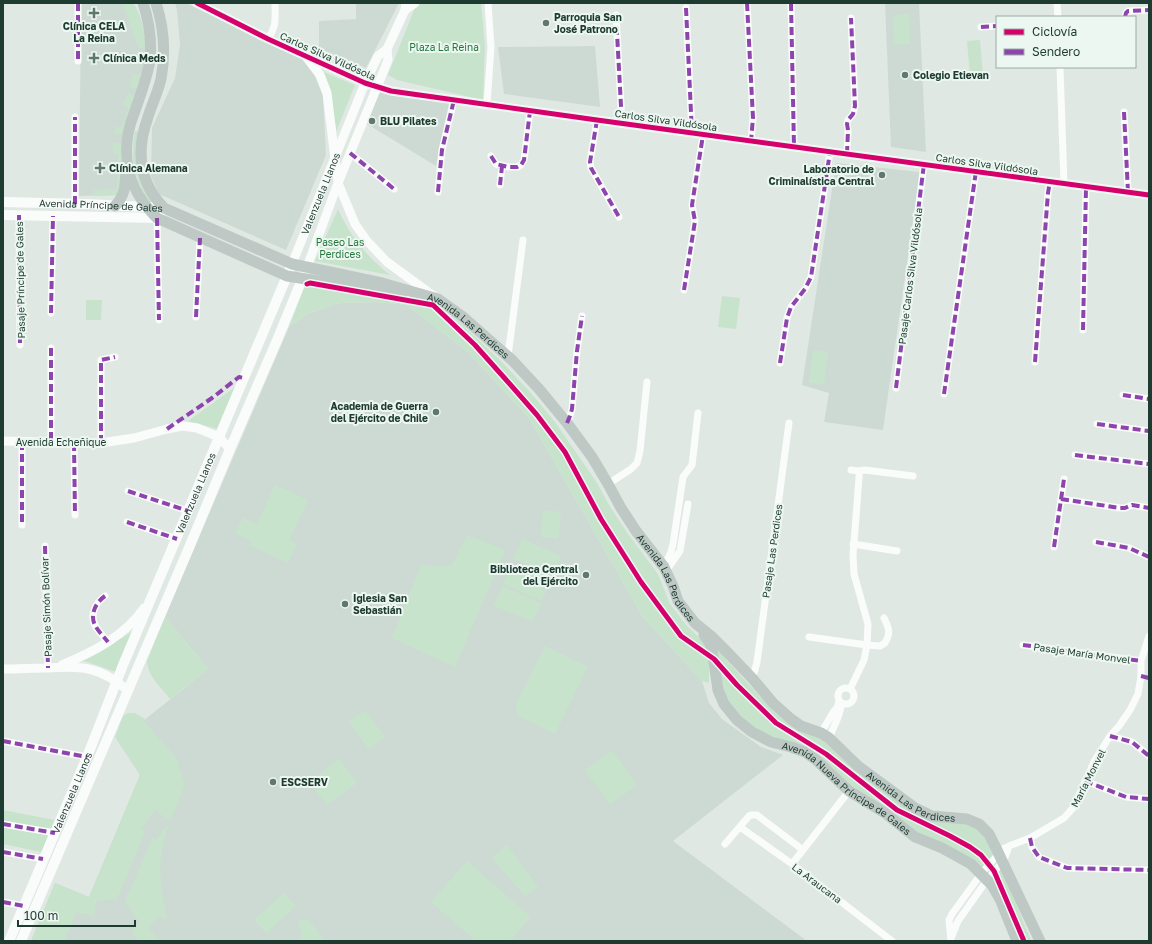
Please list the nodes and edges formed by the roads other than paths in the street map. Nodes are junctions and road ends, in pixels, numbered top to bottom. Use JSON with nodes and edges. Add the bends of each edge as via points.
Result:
{"nodes":[{"id":1,"x":78,"y":3,"type":"edge"},
{"id":2,"x":138,"y":3,"type":"edge"},
{"id":3,"x":156,"y":3,"type":"edge"},
{"id":4,"x":197,"y":3,"type":"edge"},
{"id":5,"x":275,"y":3,"type":"edge"},
{"id":6,"x":415,"y":3,"type":"edge"},
{"id":7,"x":488,"y":3,"type":"edge"},
{"id":8,"x":748,"y":3,"type":"edge"},
{"id":9,"x":790,"y":3,"type":"edge"},
{"id":10,"x":1057,"y":3,"type":"edge"},
{"id":11,"x":406,"y":6,"type":"edge"},
{"id":12,"x":144,"y":8,"type":"edge"},
{"id":13,"x":686,"y":8,"type":"dead end"},
{"id":14,"x":1149,"y":10,"type":"edge"},
{"id":15,"x":616,"y":15,"type":"dead end"},
{"id":16,"x":1058,"y":16,"type":"edge"},
{"id":17,"x":1124,"y":16,"type":"edge"},
{"id":18,"x":851,"y":18,"type":"dead end"},
{"id":19,"x":996,"y":26,"type":"edge"},
{"id":20,"x":981,"y":27,"type":"dead end"},
{"id":21,"x":268,"y":39,"type":"junction"},
{"id":22,"x":387,"y":49,"type":"junction"},
{"id":23,"x":305,"y":55,"type":"junction"},
{"id":24,"x":78,"y":61,"type":"dead end"},
{"id":25,"x":1060,"y":68,"type":"edge"},
{"id":26,"x":365,"y":83,"type":"junction"},
{"id":27,"x":377,"y":88,"type":"junction"},
{"id":28,"x":454,"y":100,"type":"junction"},
{"id":29,"x":487,"y":104,"type":"junction"},
{"id":30,"x":530,"y":111,"type":"junction"},
{"id":31,"x":1124,"y":112,"type":"dead end"},
{"id":32,"x":75,"y":117,"type":"dead end"},
{"id":33,"x":597,"y":120,"type":"junction"},
{"id":34,"x":622,"y":124,"type":"junction"},
{"id":35,"x":692,"y":133,"type":"junction"},
{"id":36,"x":703,"y":135,"type":"junction"},
{"id":37,"x":751,"y":141,"type":"junction"},
{"id":38,"x":794,"y":147,"type":"junction"},
{"id":39,"x":830,"y":152,"type":"junction"},
{"id":40,"x":350,"y":153,"type":"junction"},
{"id":41,"x":848,"y":154,"type":"junction"},
{"id":42,"x":127,"y":155,"type":"junction"},
{"id":43,"x":491,"y":156,"type":"dead end"},
{"id":44,"x":335,"y":160,"type":"junction"},
{"id":45,"x":924,"y":164,"type":"junction"},
{"id":46,"x":502,"y":166,"type":"junction"},
{"id":47,"x":976,"y":171,"type":"junction"},
{"id":48,"x":1050,"y":182,"type":"junction"},
{"id":49,"x":338,"y":183,"type":"junction"},
{"id":50,"x":1064,"y":184,"type":"junction"},
{"id":51,"x":500,"y":185,"type":"dead end"},
{"id":52,"x":1086,"y":186,"type":"junction"},
{"id":53,"x":394,"y":189,"type":"dead end"},
{"id":54,"x":438,"y":192,"type":"dead end"},
{"id":55,"x":1128,"y":192,"type":"junction"},
{"id":56,"x":1149,"y":195,"type":"edge"},
{"id":57,"x":3,"y":202,"type":"edge"},
{"id":58,"x":75,"y":204,"type":"junction"},
{"id":59,"x":115,"y":206,"type":"junction"},
{"id":60,"x":145,"y":206,"type":"junction"},
{"id":61,"x":164,"y":208,"type":"junction"},
{"id":62,"x":3,"y":215,"type":"edge"},
{"id":63,"x":19,"y":215,"type":"junction"},
{"id":64,"x":53,"y":216,"type":"junction"},
{"id":65,"x":619,"y":217,"type":"dead end"},
{"id":66,"x":157,"y":218,"type":"junction"},
{"id":67,"x":200,"y":238,"type":"junction"},
{"id":68,"x":523,"y":240,"type":"dead end"},
{"id":69,"x":292,"y":264,"type":"junction"},
{"id":70,"x":307,"y":267,"type":"junction"},
{"id":71,"x":287,"y":276,"type":"junction"},
{"id":72,"x":303,"y":279,"type":"junction"},
{"id":73,"x":684,"y":290,"type":"dead end"},
{"id":74,"x":438,"y":299,"type":"junction"},
{"id":75,"x":51,"y":313,"type":"dead end"},
{"id":76,"x":582,"y":316,"type":"dead end"},
{"id":77,"x":196,"y":318,"type":"dead end"},
{"id":78,"x":159,"y":320,"type":"dead end"},
{"id":79,"x":1083,"y":330,"type":"dead end"},
{"id":80,"x":20,"y":345,"type":"dead end"},
{"id":81,"x":51,"y":348,"type":"dead end"},
{"id":82,"x":508,"y":356,"type":"junction"},
{"id":83,"x":115,"y":357,"type":"dead end"},
{"id":84,"x":1035,"y":362,"type":"dead end"},
{"id":85,"x":780,"y":363,"type":"dead end"},
{"id":86,"x":647,"y":382,"type":"dead end"},
{"id":87,"x":896,"y":388,"type":"dead end"},
{"id":88,"x":944,"y":394,"type":"dead end"},
{"id":89,"x":1123,"y":395,"type":"dead end"},
{"id":90,"x":1149,"y":399,"type":"edge"},
{"id":91,"x":698,"y":413,"type":"dead end"},
{"id":92,"x":567,"y":423,"type":"junction"},
{"id":93,"x":789,"y":423,"type":"dead end"},
{"id":94,"x":1097,"y":424,"type":"dead end"},
{"id":95,"x":1149,"y":431,"type":"edge"},
{"id":96,"x":219,"y":437,"type":"junction"},
{"id":97,"x":3,"y":442,"type":"edge"},
{"id":98,"x":22,"y":442,"type":"junction"},
{"id":99,"x":51,"y":443,"type":"junction"},
{"id":100,"x":74,"y":443,"type":"junction"},
{"id":101,"x":101,"y":443,"type":"junction"},
{"id":102,"x":230,"y":449,"type":"junction"},
{"id":103,"x":1075,"y":455,"type":"dead end"},
{"id":104,"x":1149,"y":464,"type":"edge"},
{"id":105,"x":851,"y":470,"type":"dead end"},
{"id":106,"x":859,"y":471,"type":"junction"},
{"id":107,"x":913,"y":476,"type":"dead end"},
{"id":108,"x":1064,"y":479,"type":"dead end"},
{"id":109,"x":608,"y":484,"type":"junction"},
{"id":110,"x":128,"y":491,"type":"dead end"},
{"id":111,"x":1061,"y":499,"type":"junction"},
{"id":112,"x":688,"y":504,"type":"dead end"},
{"id":113,"x":1149,"y":508,"type":"edge"},
{"id":114,"x":188,"y":511,"type":"junction"},
{"id":115,"x":75,"y":515,"type":"dead end"},
{"id":116,"x":127,"y":522,"type":"dead end"},
{"id":117,"x":22,"y":525,"type":"dead end"},
{"id":118,"x":177,"y":539,"type":"junction"},
{"id":119,"x":1096,"y":542,"type":"dead end"},
{"id":120,"x":853,"y":544,"type":"junction"},
{"id":121,"x":44,"y":546,"type":"dead end"},
{"id":122,"x":1054,"y":547,"type":"dead end"},
{"id":123,"x":897,"y":551,"type":"dead end"},
{"id":124,"x":1149,"y":557,"type":"edge"},
{"id":125,"x":665,"y":569,"type":"junction"},
{"id":126,"x":156,"y":587,"type":"junction"},
{"id":127,"x":105,"y":596,"type":"dead end"},
{"id":128,"x":884,"y":618,"type":"dead end"},
{"id":129,"x":695,"y":623,"type":"junction"},
{"id":130,"x":1149,"y":636,"type":"edge"},
{"id":131,"x":809,"y":637,"type":"dead end"},
{"id":132,"x":108,"y":642,"type":"junction"},
{"id":133,"x":867,"y":645,"type":"junction"},
{"id":134,"x":1023,"y":645,"type":"dead end"},
{"id":135,"x":730,"y":655,"type":"junction"},
{"id":136,"x":714,"y":659,"type":"junction"},
{"id":137,"x":1141,"y":661,"type":"junction"},
{"id":138,"x":53,"y":667,"type":"junction"},
{"id":139,"x":3,"y":669,"type":"edge"},
{"id":140,"x":1141,"y":676,"type":"junction"},
{"id":141,"x":752,"y":678,"type":"junction"},
{"id":142,"x":1149,"y":678,"type":"edge"},
{"id":143,"x":117,"y":681,"type":"junction"},
{"id":144,"x":850,"y":689,"type":"junction"},
{"id":145,"x":128,"y":690,"type":"junction"},
{"id":146,"x":841,"y":702,"type":"junction"},
{"id":147,"x":825,"y":736,"type":"junction"},
{"id":148,"x":1110,"y":736,"type":"junction"},
{"id":149,"x":3,"y":741,"type":"edge"},
{"id":150,"x":1149,"y":756,"type":"edge"},
{"id":151,"x":87,"y":757,"type":"junction"},
{"id":152,"x":1085,"y":781,"type":"junction"},
{"id":153,"x":849,"y":791,"type":"junction"},
{"id":154,"x":1149,"y":799,"type":"edge"},
{"id":155,"x":3,"y":824,"type":"edge"},
{"id":156,"x":740,"y":827,"type":"junction"},
{"id":157,"x":55,"y":833,"type":"junction"},
{"id":158,"x":1030,"y":838,"type":"junction"},
{"id":159,"x":725,"y":844,"type":"dead end"},
{"id":160,"x":803,"y":850,"type":"junction"},
{"id":161,"x":3,"y":852,"type":"edge"},
{"id":162,"x":1001,"y":857,"type":"junction"},
{"id":163,"x":43,"y":859,"type":"junction"},
{"id":164,"x":792,"y":864,"type":"junction"},
{"id":165,"x":1149,"y":870,"type":"edge"},
{"id":166,"x":984,"y":877,"type":"junction"},
{"id":167,"x":3,"y":902,"type":"edge"},
{"id":168,"x":24,"y":906,"type":"junction"},
{"id":169,"x":951,"y":940,"type":"edge"},
{"id":170,"x":9,"y":941,"type":"edge"},
{"id":171,"x":21,"y":941,"type":"edge"},
{"id":172,"x":892,"y":941,"type":"edge"},
{"id":173,"x":1017,"y":941,"type":"edge"},
{"id":174,"x":1040,"y":941,"type":"edge"}],
"edges":[{"from":1,"to":24,"type":"street"},
{"from":2,"to":12,"type":"main road"},
{"from":3,"to":61,"type":"main road","via":[[163,34],[163,63],[159,85],[142,135],[141,156],[147,184],[153,196]]},
{"from":4,"to":21,"type":"street","name":"Carlos Silva Vildósola"},
{"from":5,"to":21,"type":"street","via":[[274,31]]},
{"from":6,"to":11,"type":"street"},
{"from":7,"to":29,"type":"street","via":[[491,47]]},
{"from":8,"to":37,"type":"street","via":[[753,118]]},
{"from":9,"to":38,"type":"street"},
{"from":10,"to":16,"type":"street"},
{"from":11,"to":22,"type":"street","name":"Valenzuela Llanos"},
{"from":12,"to":42,"type":"main road","via":[[150,39],[150,59],[146,81],[129,131]]},
{"from":13,"to":35,"type":"street"},
{"from":14,"to":17,"type":"street","via":[[1128,11]]},
{"from":15,"to":34,"type":"street"},
{"from":18,"to":41,"type":"street","via":[[855,106],[847,124]]},
{"from":19,"to":20,"type":"street"},
{"from":21,"to":23,"type":"street","name":"Carlos Silva Vildósola"},
{"from":22,"to":26,"type":"street","name":"Valenzuela Llanos","via":[[378,56]]},
{"from":22,"to":27,"type":"street","name":"Valenzuela Llanos","via":[[388,60]]},
{"from":23,"to":26,"type":"street","name":"Carlos Silva Vildósola"},
{"from":23,"to":44,"type":"street","name":"Carlos Silva Vildósola","via":[[320,74],[326,93]]},
{"from":25,"to":50,"type":"street"},
{"from":26,"to":27,"type":"street","name":"Carlos Silva Vildósola"},
{"from":26,"to":44,"type":"street","name":"Valenzuela Llanos"},
{"from":27,"to":28,"type":"street","name":"Carlos Silva Vildósola"},
{"from":27,"to":40,"type":"street","name":"Valenzuela Llanos"},
{"from":28,"to":29,"type":"street","name":"Carlos Silva Vildósola"},
{"from":28,"to":54,"type":"street","via":[[442,150]]},
{"from":29,"to":30,"type":"street","name":"Carlos Silva Vildósola"},
{"from":30,"to":33,"type":"street","name":"Carlos Silva Vildósola"},
{"from":30,"to":46,"type":"street","via":[[523,162],[517,167]]},
{"from":31,"to":55,"type":"street"},
{"from":32,"to":58,"type":"street"},
{"from":33,"to":34,"type":"street","name":"Carlos Silva Vildósola"},
{"from":33,"to":65,"type":"street","via":[[591,168]]},
{"from":34,"to":35,"type":"street","name":"Carlos Silva Vildósola"},
{"from":35,"to":36,"type":"street","name":"Carlos Silva Vildósola"},
{"from":36,"to":37,"type":"street","name":"Carlos Silva Vildósola"},
{"from":36,"to":73,"type":"street","via":[[692,206],[696,221]]},
{"from":37,"to":38,"type":"street","name":"Carlos Silva Vildósola"},
{"from":38,"to":39,"type":"street","name":"Carlos Silva Vildósola"},
{"from":39,"to":41,"type":"street","name":"Carlos Silva Vildósola"},
{"from":39,"to":85,"type":"street","via":[[811,277],[791,307],[787,318]]},
{"from":40,"to":49,"type":"street","name":"Valenzuela Llanos"},
{"from":40,"to":53,"type":"street"},
{"from":41,"to":45,"type":"street","name":"Carlos Silva Vildósola"},
{"from":42,"to":59,"type":"main road","via":[[125,189]]},
{"from":42,"to":60,"type":"main road","via":[[134,187]]},
{"from":43,"to":46,"type":"street","via":[[496,164]]},
{"from":44,"to":49,"type":"street","name":"Avenida Las Perdices"},
{"from":44,"to":69,"type":"street","name":"Valenzuela Llanos"},
{"from":45,"to":47,"type":"street","name":"Carlos Silva Vildósola"},
{"from":45,"to":87,"type":"street","name":"Pasaje Carlos Silva Vildósola"},
{"from":46,"to":51,"type":"street"},
{"from":47,"to":48,"type":"street","name":"Carlos Silva Vildósola"},
{"from":47,"to":88,"type":"street"},
{"from":48,"to":50,"type":"street","name":"Carlos Silva Vildósola"},
{"from":48,"to":84,"type":"street"},
{"from":49,"to":70,"type":"street","name":"Valenzuela Llanos"},
{"from":49,"to":74,"type":"street","name":"Avenida Las Perdices","via":[[355,224],[373,249]]},
{"from":50,"to":52,"type":"street","name":"Carlos Silva Vildósola"},
{"from":52,"to":55,"type":"street","name":"Carlos Silva Vildósola"},
{"from":52,"to":79,"type":"street"},
{"from":55,"to":56,"type":"street","name":"Carlos Silva Vildósola"},
{"from":57,"to":58,"type":"main road","name":"Avenida Príncipe de Gales"},
{"from":58,"to":59,"type":"main road","name":"Avenida Príncipe de Gales"},
{"from":59,"to":60,"type":"main road","name":"Avenida Príncipe de Gales"},
{"from":60,"to":61,"type":"main road","name":"Avenida Príncipe de Gales"},
{"from":60,"to":66,"type":"main road"},
{"from":61,"to":66,"type":"main road"},
{"from":61,"to":69,"type":"main road","name":"Avenida Príncipe de Gales"},
{"from":62,"to":63,"type":"main road","name":"Avenida Príncipe de Gales"},
{"from":63,"to":64,"type":"main road","name":"Avenida Príncipe de Gales"},
{"from":63,"to":80,"type":"street","name":"Pasaje Príncipe de Gales"},
{"from":64,"to":66,"type":"main road","name":"Avenida Príncipe de Gales"},
{"from":64,"to":75,"type":"street"},
{"from":66,"to":67,"type":"main road","name":"Avenida Príncipe de Gales"},
{"from":66,"to":78,"type":"street"},
{"from":67,"to":71,"type":"main road","name":"Avenida Príncipe de Gales"},
{"from":67,"to":77,"type":"street"},
{"from":68,"to":82,"type":"street"},
{"from":69,"to":70,"type":"main road","name":"Avenida Príncipe de Gales"},
{"from":69,"to":71,"type":"main road","name":"Valenzuela Llanos"},
{"from":70,"to":72,"type":"main road","name":"Valenzuela Llanos"},
{"from":70,"to":74,"type":"main road","via":[[382,283]]},
{"from":71,"to":72,"type":"main road","name":"Avenida Príncipe de Gales"},
{"from":71,"to":96,"type":"main road","name":"Valenzuela Llanos"},
{"from":72,"to":74,"type":"main road"},
{"from":72,"to":102,"type":"main road","name":"Valenzuela Llanos"},
{"from":74,"to":82,"type":"main road","name":"Avenida Las Perdices"},
{"from":76,"to":92,"type":"street","via":[[572,409]]},
{"from":81,"to":99,"type":"street"},
{"from":82,"to":92,"type":"main road","name":"Avenida Las Perdices"},
{"from":83,"to":101,"type":"street","via":[[101,360]]},
{"from":86,"to":109,"type":"street","via":[[637,463]]},
{"from":89,"to":90,"type":"street"},
{"from":91,"to":125,"type":"street","via":[[692,465],[683,477],[673,544]]},
{"from":92,"to":109,"type":"main road","name":"Avenida Las Perdices"},
{"from":93,"to":141,"type":"street","name":"Pasaje Las Perdices","via":[[757,662]]},
{"from":94,"to":95,"type":"street"},
{"from":96,"to":101,"type":"street","name":"Avenida Echeñique","via":[[198,428],[182,426]]},
{"from":96,"to":102,"type":"street","name":"Avenida Echeñique"},
{"from":96,"to":114,"type":"main road","name":"Valenzuela Llanos"},
{"from":97,"to":98,"type":"street","name":"Avenida Echeñique"},
{"from":98,"to":99,"type":"street","name":"Avenida Echeñique"},
{"from":98,"to":117,"type":"street"},
{"from":99,"to":100,"type":"street","name":"Avenida Echeñique"},
{"from":100,"to":101,"type":"street","name":"Avenida Echeñique"},
{"from":100,"to":115,"type":"street"},
{"from":102,"to":145,"type":"main road","name":"Valenzuela Llanos"},
{"from":103,"to":104,"type":"street"},
{"from":105,"to":106,"type":"street"},
{"from":106,"to":107,"type":"street"},
{"from":106,"to":120,"type":"street"},
{"from":108,"to":111,"type":"street"},
{"from":109,"to":125,"type":"main road","name":"Avenida Las Perdices","via":[[636,531]]},
{"from":110,"to":114,"type":"street"},
{"from":111,"to":113,"type":"street","via":[[1120,508],[1132,505]]},
{"from":111,"to":122,"type":"street"},
{"from":112,"to":125,"type":"street","via":[[680,551]]},
{"from":114,"to":118,"type":"main road","name":"Valenzuela Llanos"},
{"from":116,"to":118,"type":"street"},
{"from":118,"to":126,"type":"main road","name":"Valenzuela Llanos"},
{"from":119,"to":124,"type":"street","via":[[1129,548]]},
{"from":120,"to":123,"type":"street"},
{"from":120,"to":133,"type":"street","via":[[854,574],[868,624]]},
{"from":121,"to":138,"type":"street","name":"Pasaje Simón Bolívar"},
{"from":125,"to":129,"type":"main road","name":"Avenida Las Perdices","via":[[678,601]]},
{"from":126,"to":132,"type":"street","via":[[137,619]]},
{"from":126,"to":143,"type":"main road","name":"Valenzuela Llanos"},
{"from":127,"to":132,"type":"street","via":[[96,604],[93,617],[95,626]]},
{"from":128,"to":133,"type":"street","via":[[889,628],[886,644]]},
{"from":129,"to":135,"type":"main road","name":"Avenida Las Perdices"},
{"from":129,"to":136,"type":"main road","name":"Avenida Nueva Príncipe de Gales","via":[[709,642]]},
{"from":130,"to":137,"type":"street","name":"María Monvel"},
{"from":131,"to":133,"type":"street"},
{"from":132,"to":138,"type":"street","via":[[78,658]]},
{"from":133,"to":144,"type":"street","via":[[864,660]]},
{"from":134,"to":137,"type":"street","name":"Pasaje María Monvel"},
{"from":135,"to":136,"type":"main road","via":[[716,654]]},
{"from":135,"to":141,"type":"main road","name":"Avenida Las Perdices"},
{"from":136,"to":153,"type":"main road","name":"Avenida Nueva Príncipe de Gales","via":[[718,690],[724,704],[737,720],[771,742],[805,752]]},
{"from":137,"to":140,"type":"street","name":"María Monvel"},
{"from":138,"to":139,"type":"street"},
{"from":138,"to":143,"type":"street","via":[[82,667],[106,674]]},
{"from":140,"to":142,"type":"street"},
{"from":140,"to":148,"type":"street","name":"María Monvel","via":[[1138,694],[1130,710]]},
{"from":141,"to":147,"type":"main road","name":"Avenida Las Perdices","via":[[773,703],[791,719]]},
{"from":143,"to":145,"type":"street"},
{"from":143,"to":151,"type":"main road","name":"Valenzuela Llanos"},
{"from":144,"to":146,"type":"street","via":[[843,688],[840,691],[838,694]]},
{"from":144,"to":146,"type":"street","via":[[853,692],[853,700],[846,704]]},
{"from":145,"to":171,"type":"main road","name":"Valenzuela Llanos"},
{"from":146,"to":147,"type":"street","via":[[839,715]]},
{"from":147,"to":162,"type":"main road","name":"Avenida Las Perdices","via":[[858,766],[915,808],[932,816],[967,819],[979,824],[989,834]]},
{"from":148,"to":150,"type":"street","via":[[1132,742]]},
{"from":148,"to":152,"type":"street","name":"María Monvel"},
{"from":149,"to":151,"type":"street"},
{"from":151,"to":157,"type":"main road","name":"Valenzuela Llanos"},
{"from":152,"to":154,"type":"street","via":[[1126,797]]},
{"from":152,"to":158,"type":"street","name":"María Monvel","via":[[1073,808],[1064,818]]},
{"from":153,"to":160,"type":"street"},
{"from":153,"to":166,"type":"main road","name":"Avenida Nueva Príncipe de Gales","via":[[885,813],[915,837],[971,864]]},
{"from":155,"to":157,"type":"street"},
{"from":156,"to":159,"type":"street","name":"La Araucana"},
{"from":156,"to":160,"type":"street","name":"La Araucana","via":[[749,816],[757,815]]},
{"from":156,"to":164,"type":"street","name":"La Araucana"},
{"from":157,"to":163,"type":"main road","name":"Valenzuela Llanos"},
{"from":158,"to":162,"type":"street","name":"María Monvel","via":[[1009,846]]},
{"from":158,"to":165,"type":"street","via":[[1032,847],[1039,857],[1067,868]]},
{"from":160,"to":164,"type":"street"},
{"from":161,"to":163,"type":"street"},
{"from":162,"to":166,"type":"street","name":"María Monvel"},
{"from":162,"to":174,"type":"main road","name":"Avenida Las Perdices"},
{"from":163,"to":168,"type":"main road","name":"Valenzuela Llanos"},
{"from":164,"to":172,"type":"street","name":"La Araucana"},
{"from":166,"to":169,"type":"street","name":"María Monvel","via":[[952,914],[949,920]]},
{"from":166,"to":173,"type":"main road","name":"Avenida Nueva Príncipe de Gales","via":[[1000,899]]},
{"from":167,"to":168,"type":"street"},
{"from":168,"to":170,"type":"main road","name":"Valenzuela Llanos"}]}
